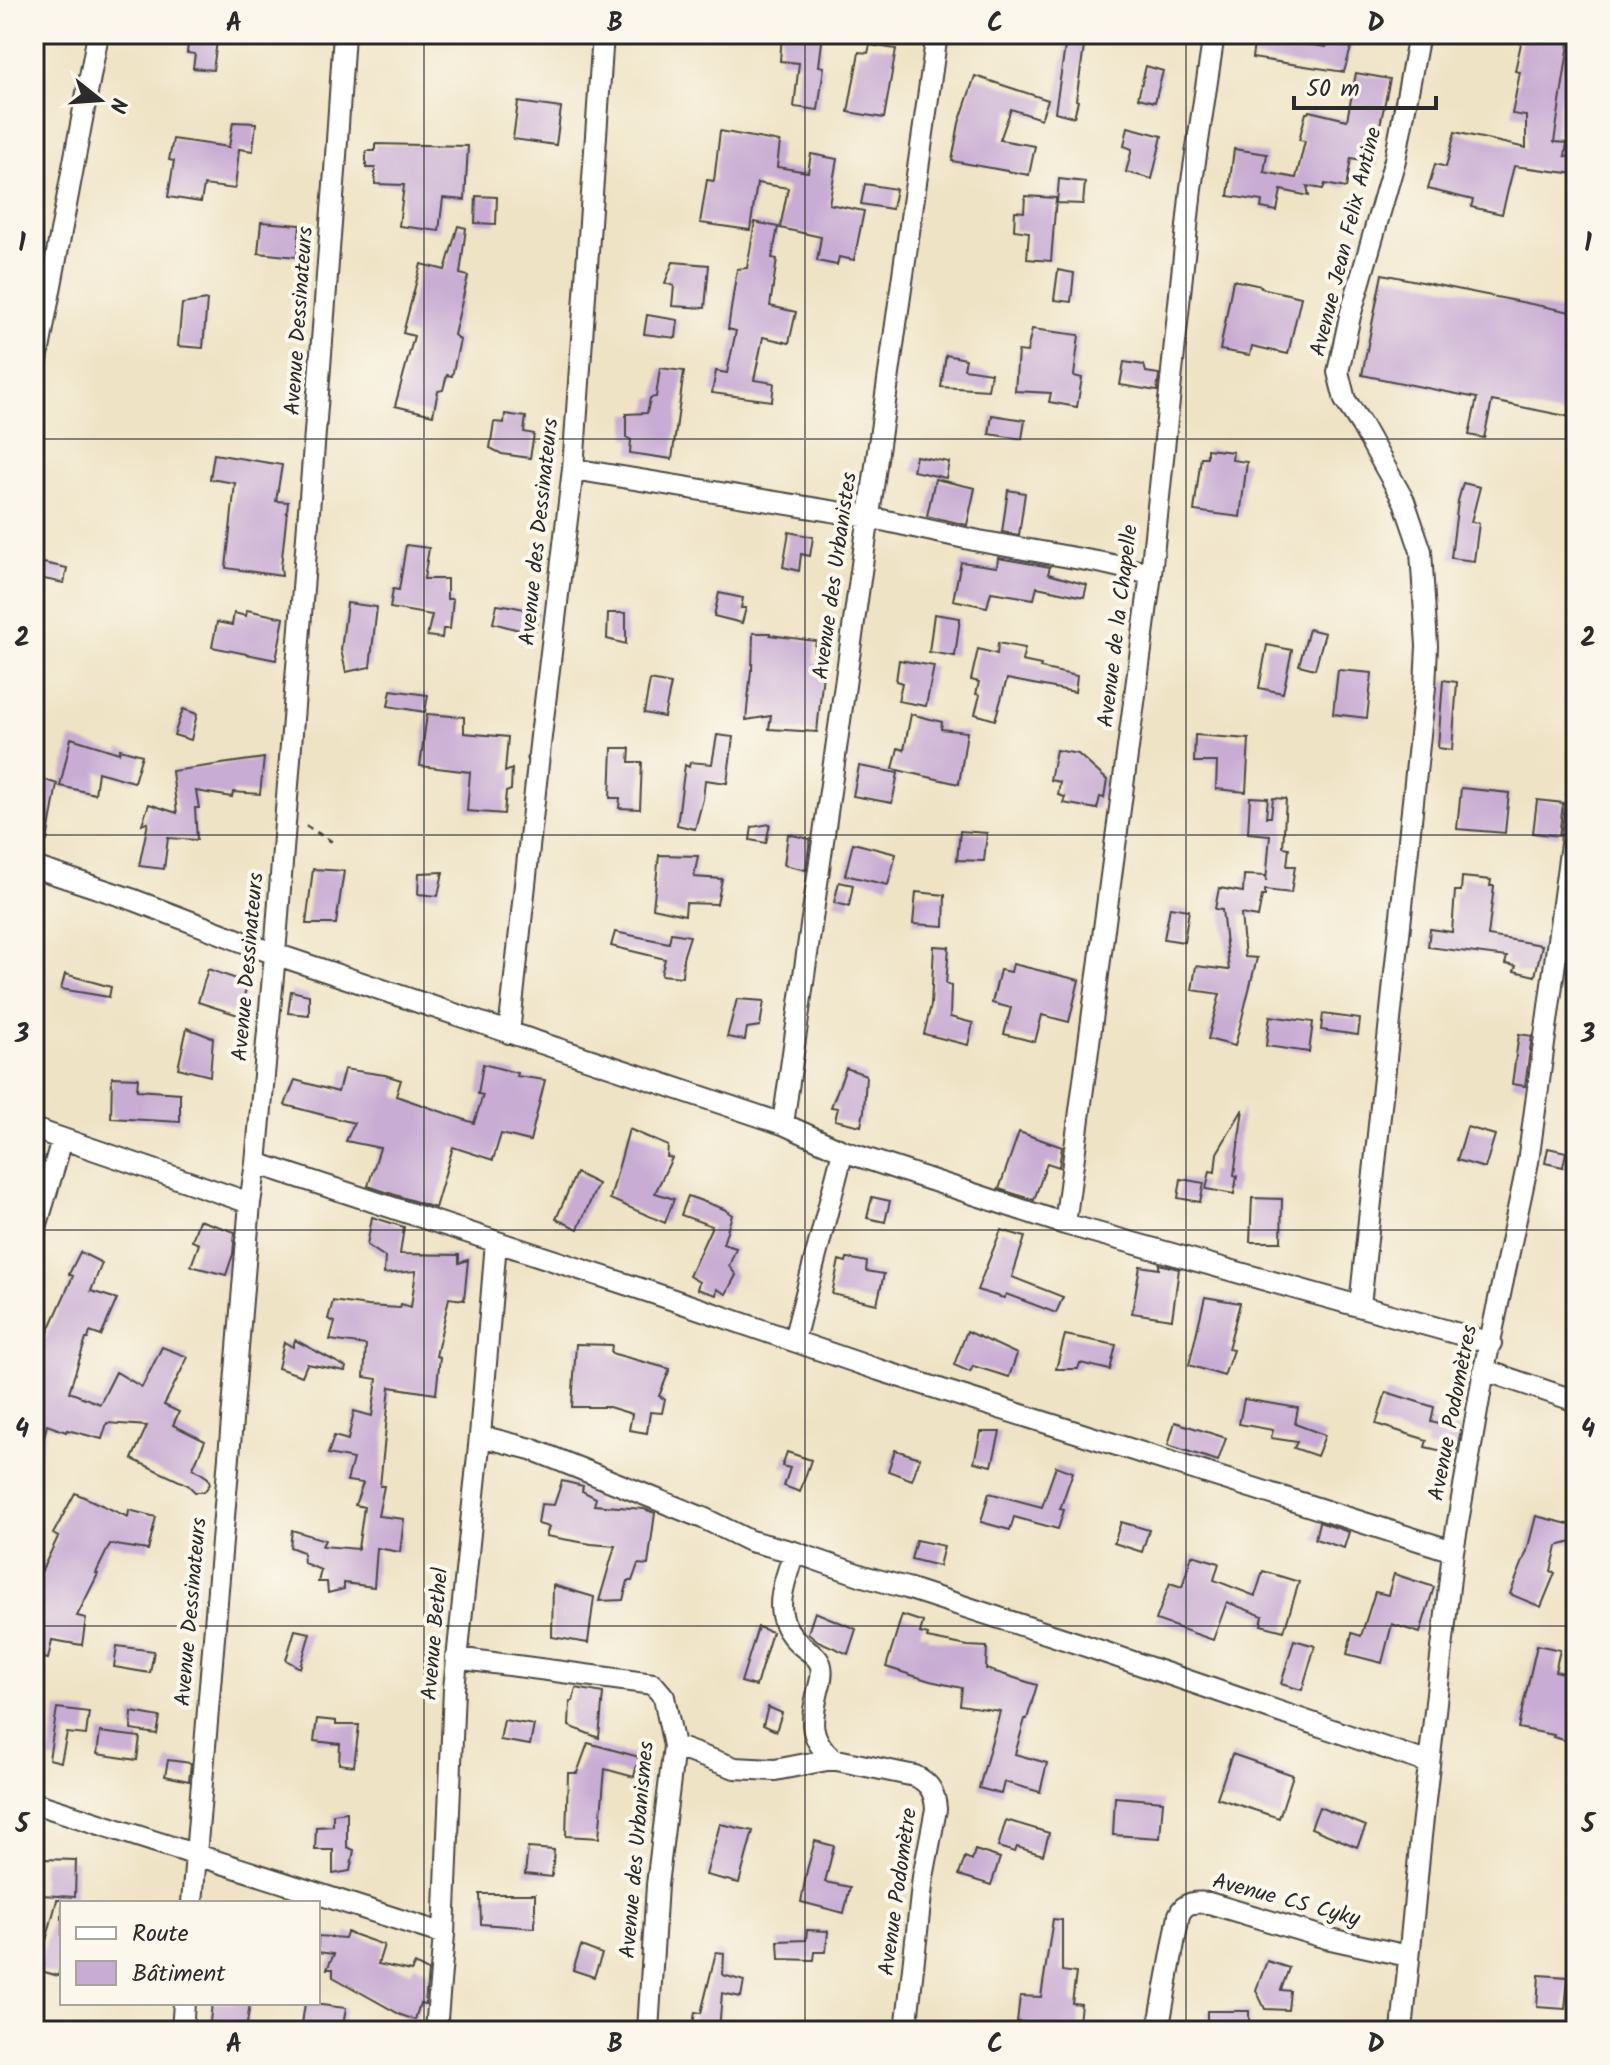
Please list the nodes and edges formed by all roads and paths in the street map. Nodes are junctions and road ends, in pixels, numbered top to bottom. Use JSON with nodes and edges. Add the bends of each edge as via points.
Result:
{"nodes":[{"id":1,"x":98,"y":34,"type":"edge"},
{"id":2,"x":344,"y":34,"type":"edge"},
{"id":3,"x":603,"y":34,"type":"edge"},
{"id":4,"x":937,"y":34,"type":"edge"},
{"id":5,"x":1214,"y":34,"type":"edge"},
{"id":6,"x":1419,"y":34,"type":"edge"},
{"id":7,"x":34,"y":376,"type":"edge"},
{"id":8,"x":573,"y":469,"type":"junction"},
{"id":9,"x":868,"y":517,"type":"junction"},
{"id":10,"x":1151,"y":574,"type":"junction"},
{"id":11,"x":1576,"y":807,"type":"edge"},
{"id":12,"x":285,"y":814,"type":"junction"},
{"id":13,"x":336,"y":844,"type":"dead end"},
{"id":14,"x":34,"y":867,"type":"edge"},
{"id":15,"x":275,"y":954,"type":"junction"},
{"id":16,"x":509,"y":1033,"type":"junction"},
{"id":17,"x":783,"y":1124,"type":"junction"},
{"id":18,"x":34,"y":1129,"type":"edge"},
{"id":19,"x":62,"y":1140,"type":"junction"},
{"id":20,"x":843,"y":1151,"type":"junction"},
{"id":21,"x":256,"y":1163,"type":"junction"},
{"id":22,"x":250,"y":1203,"type":"junction"},
{"id":23,"x":1065,"y":1224,"type":"junction"},
{"id":24,"x":34,"y":1234,"type":"edge"},
{"id":25,"x":496,"y":1242,"type":"junction"},
{"id":26,"x":1360,"y":1306,"type":"junction"},
{"id":27,"x":794,"y":1340,"type":"junction"},
{"id":28,"x":1491,"y":1343,"type":"junction"},
{"id":29,"x":1484,"y":1370,"type":"junction"},
{"id":30,"x":1576,"y":1401,"type":"edge"},
{"id":31,"x":480,"y":1436,"type":"junction"},
{"id":32,"x":1453,"y":1551,"type":"junction"},
{"id":33,"x":794,"y":1552,"type":"junction"},
{"id":34,"x":456,"y":1658,"type":"junction"},
{"id":35,"x":674,"y":1746,"type":"junction"},
{"id":36,"x":832,"y":1759,"type":"junction"},
{"id":37,"x":1429,"y":1763,"type":"junction"},
{"id":38,"x":34,"y":1803,"type":"edge"},
{"id":39,"x":195,"y":1855,"type":"junction"},
{"id":40,"x":192,"y":1901,"type":"edge"},
{"id":41,"x":444,"y":1934,"type":"junction"},
{"id":42,"x":1408,"y":1956,"type":"junction"},
{"id":43,"x":184,"y":2005,"type":"edge"},
{"id":44,"x":182,"y":2031,"type":"edge"},
{"id":45,"x":436,"y":2031,"type":"edge"},
{"id":46,"x":648,"y":2031,"type":"edge"},
{"id":47,"x":906,"y":2031,"type":"edge"},
{"id":48,"x":1158,"y":2031,"type":"edge"},
{"id":49,"x":1402,"y":2031,"type":"edge"}],
"edges":[{"from":1,"to":7,"type":"street"},
{"from":2,"to":12,"type":"street","name":"Avenue Dessinateurs"},
{"from":3,"to":8,"type":"street","name":"Avenue des Dessinateurs"},
{"from":4,"to":9,"type":"street","name":"Avenue des Urbanistes"},
{"from":5,"to":10,"type":"street","name":"Avenue de la Chapelle","via":[[1191,188]]},
{"from":6,"to":26,"type":"street","name":"Avenue Jean Felix Antine","via":[[1395,160],[1338,372],[1345,400],[1404,501],[1421,551],[1427,646]]},
{"from":8,"to":9,"type":"street"},
{"from":8,"to":16,"type":"street","name":"Avenue des Dessinateurs"},
{"from":9,"to":10,"type":"street"},
{"from":9,"to":17,"type":"street","name":"Avenue des Urbanistes"},
{"from":10,"to":23,"type":"street","name":"Avenue de la Chapelle"},
{"from":11,"to":28,"type":"street","name":"Avenue Podomètres","via":[[1528,1162]]},
{"from":12,"to":13,"type":"path"},
{"from":12,"to":15,"type":"street","name":"Avenue Dessinateurs"},
{"from":14,"to":15,"type":"street"},
{"from":15,"to":16,"type":"street"},
{"from":15,"to":21,"type":"street","name":"Avenue Dessinateurs"},
{"from":16,"to":17,"type":"street"},
{"from":17,"to":20,"type":"street"},
{"from":18,"to":19,"type":"street"},
{"from":19,"to":22,"type":"street"},
{"from":19,"to":24,"type":"street"},
{"from":20,"to":23,"type":"street"},
{"from":20,"to":27,"type":"street"},
{"from":21,"to":22,"type":"street","name":"Avenue Dessinateurs"},
{"from":21,"to":25,"type":"street"},
{"from":22,"to":39,"type":"street","name":"Avenue Dessinateurs"},
{"from":23,"to":26,"type":"street"},
{"from":25,"to":27,"type":"street"},
{"from":25,"to":31,"type":"street","name":"Avenue Bethel"},
{"from":26,"to":28,"type":"street"},
{"from":27,"to":32,"type":"street"},
{"from":28,"to":29,"type":"street","name":"Avenue Podomètres"},
{"from":29,"to":30,"type":"street"},
{"from":29,"to":32,"type":"street","name":"Avenue Podomètres"},
{"from":31,"to":33,"type":"street","via":[[531,1449],[750,1541]]},
{"from":31,"to":34,"type":"street","name":"Avenue Bethel"},
{"from":32,"to":37,"type":"street","name":"Avenue Podomètres"},
{"from":33,"to":36,"type":"street","via":[[780,1611],[791,1636],[820,1663],[812,1729]]},
{"from":33,"to":37,"type":"street"},
{"from":34,"to":35,"type":"street","name":"Avenue des Urbanismes","via":[[653,1684],[664,1697]]},
{"from":34,"to":41,"type":"street","name":"Avenue Bethel"},
{"from":35,"to":36,"type":"street","name":"Avenue Podomètre","via":[[735,1768],[775,1770]]},
{"from":35,"to":46,"type":"street","name":"Avenue des Urbanismes","via":[[657,1885]]},
{"from":36,"to":47,"type":"street","name":"Avenue Podomètre","via":[[915,1776],[935,1798]]},
{"from":37,"to":42,"type":"street","name":"Avenue Podomètres"},
{"from":38,"to":39,"type":"street"},
{"from":39,"to":40,"type":"street","name":"Avenue Dessinateurs"},
{"from":39,"to":41,"type":"street"},
{"from":41,"to":45,"type":"street","name":"Avenue Bethel"},
{"from":42,"to":48,"type":"street","name":"Avenue CS Cyky","via":[[1209,1903],[1189,1903],[1179,1915]]},
{"from":42,"to":49,"type":"street","name":"Avenue Podomètres"},
{"from":43,"to":44,"type":"street"}]}
